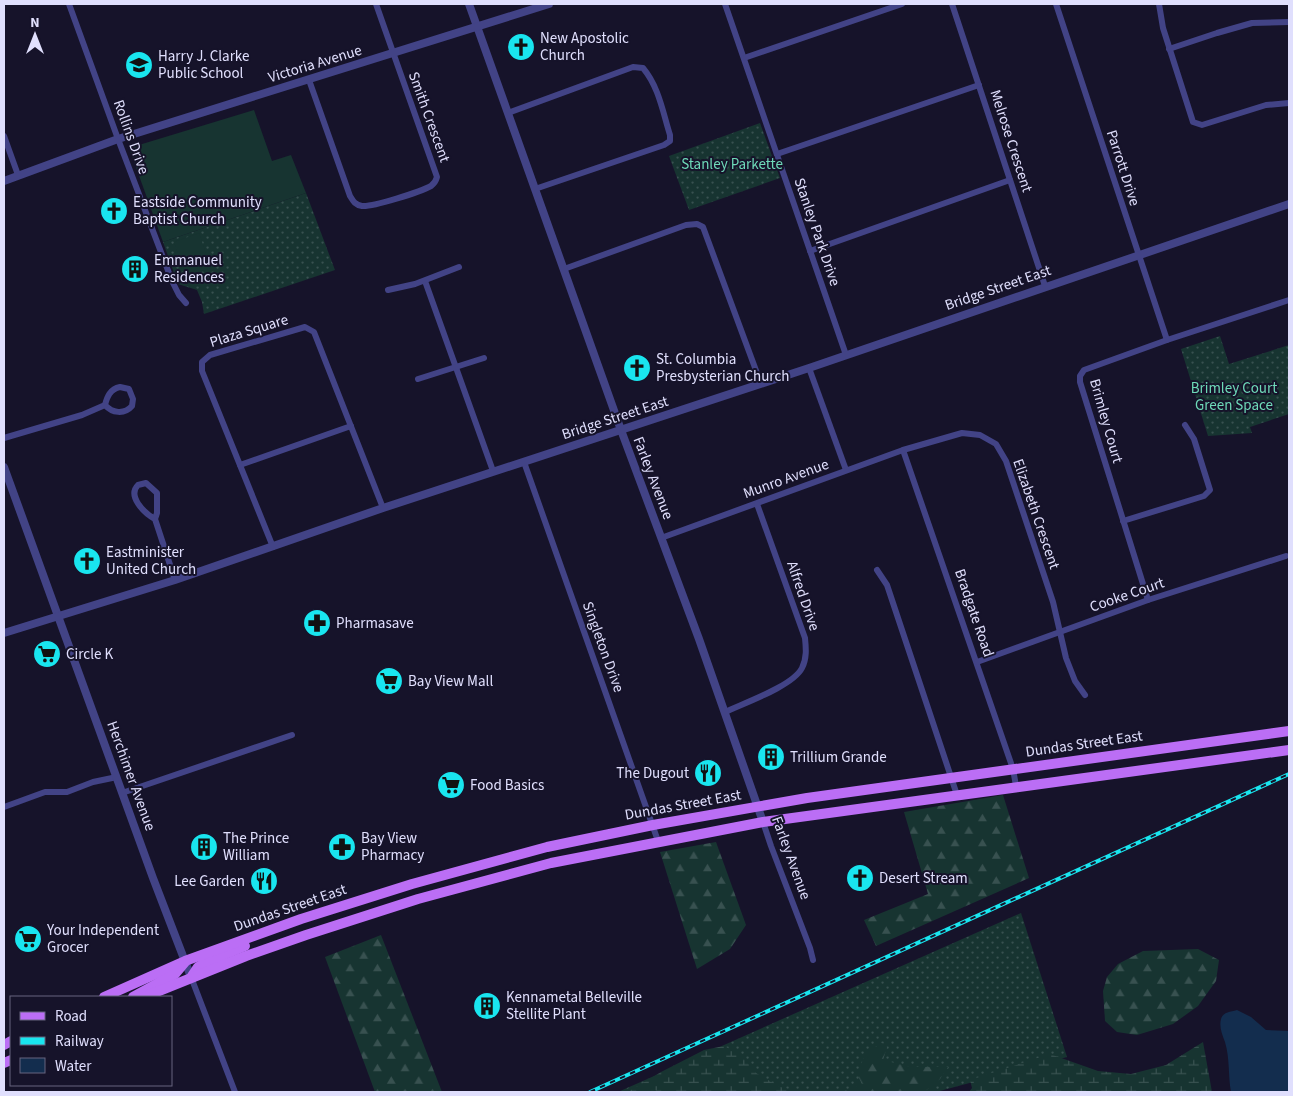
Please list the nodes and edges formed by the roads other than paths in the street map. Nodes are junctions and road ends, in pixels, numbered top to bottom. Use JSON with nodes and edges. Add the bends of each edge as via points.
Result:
{"nodes":[{"id":1,"x":69,"y":4,"type":"edge"},
{"id":2,"x":376,"y":4,"type":"edge"},
{"id":3,"x":469,"y":4,"type":"edge"},
{"id":4,"x":549,"y":4,"type":"edge"},
{"id":5,"x":725,"y":4,"type":"edge"},
{"id":6,"x":902,"y":4,"type":"edge"},
{"id":7,"x":952,"y":4,"type":"edge"},
{"id":8,"x":1056,"y":4,"type":"edge"},
{"id":9,"x":1159,"y":4,"type":"edge"},
{"id":10,"x":1289,"y":22,"type":"edge"},
{"id":11,"x":477,"y":27,"type":"junction"},
{"id":12,"x":1169,"y":49,"type":"junction"},
{"id":13,"x":393,"y":54,"type":"junction"},
{"id":14,"x":744,"y":58,"type":"junction"},
{"id":15,"x":309,"y":80,"type":"junction"},
{"id":16,"x":979,"y":85,"type":"junction"},
{"id":17,"x":1289,"y":103,"type":"edge"},
{"id":18,"x":508,"y":113,"type":"junction"},
{"id":19,"x":4,"y":136,"type":"edge"},
{"id":20,"x":118,"y":139,"type":"junction"},
{"id":21,"x":777,"y":154,"type":"junction"},
{"id":22,"x":18,"y":175,"type":"junction"},
{"id":23,"x":1010,"y":180,"type":"junction"},
{"id":24,"x":4,"y":181,"type":"edge"},
{"id":25,"x":536,"y":189,"type":"junction"},
{"id":26,"x":1289,"y":204,"type":"edge"},
{"id":27,"x":810,"y":250,"type":"junction"},
{"id":28,"x":1138,"y":254,"type":"junction"},
{"id":29,"x":459,"y":267,"type":"dead end"},
{"id":30,"x":564,"y":269,"type":"junction"},
{"id":31,"x":425,"y":281,"type":"junction"},
{"id":32,"x":1045,"y":286,"type":"junction"},
{"id":33,"x":388,"y":290,"type":"dead end"},
{"id":34,"x":1289,"y":300,"type":"edge"},
{"id":35,"x":186,"y":303,"type":"dead end"},
{"id":36,"x":1167,"y":340,"type":"junction"},
{"id":37,"x":846,"y":355,"type":"junction"},
{"id":38,"x":484,"y":358,"type":"dead end"},
{"id":39,"x":455,"y":366,"type":"junction"},
{"id":40,"x":809,"y":368,"type":"junction"},
{"id":41,"x":418,"y":380,"type":"dead end"},
{"id":42,"x":761,"y":384,"type":"junction"},
{"id":43,"x":105,"y":405,"type":"junction"},
{"id":44,"x":1185,"y":425,"type":"dead end"},
{"id":45,"x":351,"y":426,"type":"junction"},
{"id":46,"x":621,"y":430,"type":"junction"},
{"id":47,"x":4,"y":438,"type":"edge"},
{"id":48,"x":903,"y":450,"type":"junction"},
{"id":49,"x":524,"y":462,"type":"junction"},
{"id":50,"x":240,"y":465,"type":"junction"},
{"id":51,"x":4,"y":467,"type":"edge"},
{"id":52,"x":846,"y":470,"type":"junction"},
{"id":53,"x":494,"y":471,"type":"junction"},
{"id":54,"x":757,"y":504,"type":"junction"},
{"id":55,"x":383,"y":508,"type":"junction"},
{"id":56,"x":155,"y":519,"type":"junction"},
{"id":57,"x":1123,"y":521,"type":"junction"},
{"id":58,"x":661,"y":538,"type":"junction"},
{"id":59,"x":273,"y":547,"type":"junction"},
{"id":60,"x":1286,"y":556,"type":"dead end"},
{"id":61,"x":877,"y":570,"type":"dead end"},
{"id":62,"x":175,"y":580,"type":"junction"},
{"id":63,"x":1148,"y":600,"type":"junction"},
{"id":64,"x":58,"y":615,"type":"junction"},
{"id":65,"x":1059,"y":632,"type":"junction"},
{"id":66,"x":4,"y":633,"type":"edge"},
{"id":67,"x":977,"y":662,"type":"junction"},
{"id":68,"x":1085,"y":695,"type":"dead end"},
{"id":69,"x":725,"y":712,"type":"junction"},
{"id":70,"x":1289,"y":730,"type":"edge"},
{"id":71,"x":292,"y":734,"type":"dead end"},
{"id":72,"x":1254,"y":735,"type":"junction"},
{"id":73,"x":1157,"y":748,"type":"junction"},
{"id":74,"x":1289,"y":750,"type":"edge"},
{"id":75,"x":1258,"y":754,"type":"junction"},
{"id":76,"x":1162,"y":767,"type":"junction"},
{"id":77,"x":1013,"y":769,"type":"junction"},
{"id":78,"x":117,"y":777,"type":"junction"},
{"id":79,"x":952,"y":777,"type":"junction"},
{"id":80,"x":1016,"y":786,"type":"junction"},
{"id":81,"x":122,"y":792,"type":"junction"},
{"id":82,"x":957,"y":795,"type":"junction"},
{"id":83,"x":807,"y":798,"type":"junction"},
{"id":84,"x":758,"y":806,"type":"junction"},
{"id":85,"x":4,"y":807,"type":"edge"},
{"id":86,"x":809,"y":815,"type":"junction"},
{"id":87,"x":763,"y":822,"type":"junction"},
{"id":88,"x":653,"y":825,"type":"junction"},
{"id":89,"x":658,"y":841,"type":"junction"},
{"id":90,"x":260,"y":933,"type":"junction"},
{"id":91,"x":813,"y":960,"type":"dead end"},
{"id":92,"x":185,"y":961,"type":"junction"},
{"id":93,"x":191,"y":977,"type":"junction"},
{"id":94,"x":106,"y":996,"type":"edge"},
{"id":95,"x":135,"y":996,"type":"edge"},
{"id":96,"x":146,"y":996,"type":"edge"},
{"id":97,"x":235,"y":1092,"type":"edge"}],
"edges":[{"from":1,"to":20,"type":"street","name":"Rollins Drive"},
{"from":2,"to":13,"type":"street"},
{"from":3,"to":11,"type":"street","name":"Farley Avenue"},
{"from":4,"to":11,"type":"street","name":"Victoria Avenue"},
{"from":5,"to":14,"type":"street","name":"Stanley Park Drive"},
{"from":6,"to":14,"type":"street"},
{"from":7,"to":16,"type":"street","name":"Melrose Crescent"},
{"from":8,"to":28,"type":"street","name":"Parrott Drive"},
{"from":9,"to":12,"type":"street"},
{"from":10,"to":12,"type":"street","via":[[1252,23]]},
{"from":11,"to":13,"type":"street","name":"Victoria Avenue"},
{"from":11,"to":18,"type":"street","name":"Farley Avenue"},
{"from":12,"to":17,"type":"street","via":[[1188,110],[1197,125],[1266,105]]},
{"from":13,"to":15,"type":"street","name":"Victoria Avenue"},
{"from":13,"to":15,"type":"street","name":"Smith Crescent","via":[[437,177],[429,187],[394,200],[362,206],[354,203]]},
{"from":14,"to":21,"type":"street","name":"Stanley Park Drive"},
{"from":15,"to":20,"type":"street","name":"Victoria Avenue"},
{"from":16,"to":21,"type":"street"},
{"from":16,"to":23,"type":"street","name":"Melrose Crescent"},
{"from":18,"to":25,"type":"street","name":"Farley Avenue"},
{"from":18,"to":25,"type":"street","via":[[633,67],[644,68],[651,78],[670,141]]},
{"from":19,"to":22,"type":"street"},
{"from":20,"to":22,"type":"street","name":"Victoria Avenue"},
{"from":20,"to":35,"type":"street","name":"Rollins Drive","via":[[172,282]]},
{"from":21,"to":27,"type":"street","name":"Stanley Park Drive"},
{"from":22,"to":24,"type":"street","name":"Victoria Avenue"},
{"from":23,"to":27,"type":"street"},
{"from":23,"to":32,"type":"street","name":"Melrose Crescent"},
{"from":25,"to":30,"type":"street","name":"Farley Avenue"},
{"from":26,"to":28,"type":"street","name":"Bridge Street East"},
{"from":27,"to":37,"type":"street","name":"Stanley Park Drive"},
{"from":28,"to":32,"type":"street","name":"Bridge Street East"},
{"from":28,"to":36,"type":"street","name":"Parrott Drive"},
{"from":29,"to":31,"type":"street"},
{"from":30,"to":42,"type":"street","via":[[686,225],[703,227]]},
{"from":30,"to":46,"type":"street","name":"Farley Avenue"},
{"from":31,"to":33,"type":"street"},
{"from":31,"to":39,"type":"street"},
{"from":32,"to":37,"type":"street","name":"Bridge Street East"},
{"from":34,"to":36,"type":"street","name":"Brimley Court"},
{"from":36,"to":57,"type":"street","name":"Brimley Court","via":[[1084,370],[1080,376]]},
{"from":37,"to":40,"type":"street","name":"Bridge Street East"},
{"from":38,"to":39,"type":"street"},
{"from":39,"to":41,"type":"street"},
{"from":39,"to":53,"type":"street"},
{"from":40,"to":42,"type":"street","name":"Bridge Street East"},
{"from":40,"to":52,"type":"street","name":"Munro Avenue"},
{"from":42,"to":46,"type":"street","name":"Bridge Street East"},
{"from":43,"to":43,"type":"street","via":[[114,412],[129,409],[133,399],[129,389],[116,388],[108,395]]},
{"from":43,"to":47,"type":"street"},
{"from":44,"to":57,"type":"street","via":[[1194,439],[1210,490],[1204,496]]},
{"from":45,"to":50,"type":"street"},
{"from":45,"to":50,"type":"street","name":"Plaza Square","via":[[310,328],[210,355],[202,362],[202,371]]},
{"from":45,"to":55,"type":"street","name":"Plaza Square"},
{"from":46,"to":49,"type":"street","name":"Bridge Street East"},
{"from":46,"to":58,"type":"street","name":"Farley Avenue"},
{"from":48,"to":52,"type":"street","name":"Elizabeth Crescent"},
{"from":48,"to":65,"type":"street","name":"Elizabeth Crescent","via":[[962,433],[980,434],[996,444],[1013,481],[1053,602]]},
{"from":48,"to":67,"type":"street","name":"Bradgate Road"},
{"from":49,"to":53,"type":"street","name":"Bridge Street East"},
{"from":49,"to":88,"type":"street","name":"Singleton Drive"},
{"from":50,"to":59,"type":"street","name":"Plaza Square"},
{"from":51,"to":64,"type":"street","name":"Herchimer Avenue"},
{"from":52,"to":54,"type":"street","name":"Munro Avenue"},
{"from":53,"to":55,"type":"street","name":"Bridge Street East"},
{"from":54,"to":58,"type":"street","name":"Munro Avenue"},
{"from":54,"to":69,"type":"street","name":"Alfred Drive","via":[[805,638],[807,654],[802,669],[791,682]]},
{"from":55,"to":59,"type":"street","name":"Bridge Street East"},
{"from":56,"to":56,"type":"street","via":[[157,493],[146,483],[138,485],[134,497]]},
{"from":56,"to":62,"type":"street"},
{"from":57,"to":63,"type":"street","name":"Brimley Court"},
{"from":58,"to":69,"type":"street","name":"Farley Avenue"},
{"from":59,"to":62,"type":"street","name":"Bridge Street East"},
{"from":60,"to":63,"type":"street","name":"Cooke Court"},
{"from":61,"to":79,"type":"street","via":[[887,585]]},
{"from":62,"to":64,"type":"street","name":"Bridge Street East"},
{"from":63,"to":65,"type":"street","name":"Cooke Court"},
{"from":64,"to":66,"type":"street","name":"Bridge Street East"},
{"from":64,"to":78,"type":"street","name":"Herchimer Avenue"},
{"from":65,"to":67,"type":"street","name":"Cooke Court"},
{"from":65,"to":68,"type":"street","name":"Elizabeth Crescent","via":[[1071,674]]},
{"from":67,"to":77,"type":"street","name":"Bradgate Road"},
{"from":69,"to":84,"type":"street","name":"Farley Avenue"},
{"from":70,"to":72,"type":"main road","name":"Dundas Street East"},
{"from":71,"to":81,"type":"street"},
{"from":72,"to":73,"type":"main road","name":"Dundas Street East"},
{"from":72,"to":75,"type":"main road"},
{"from":73,"to":76,"type":"main road"},
{"from":73,"to":77,"type":"main road","name":"Dundas Street East"},
{"from":74,"to":75,"type":"main road","name":"Dundas Street East"},
{"from":75,"to":76,"type":"main road","name":"Dundas Street East"},
{"from":76,"to":80,"type":"main road","name":"Dundas Street East"},
{"from":77,"to":79,"type":"main road","name":"Dundas Street East"},
{"from":77,"to":80,"type":"street","name":"Bradgate Road"},
{"from":78,"to":81,"type":"street","name":"Herchimer Avenue"},
{"from":78,"to":85,"type":"street","via":[[67,792],[45,792]]},
{"from":79,"to":82,"type":"street"},
{"from":79,"to":83,"type":"main road","name":"Dundas Street East"},
{"from":80,"to":82,"type":"main road","name":"Dundas Street East"},
{"from":81,"to":92,"type":"street","name":"Herchimer Avenue"},
{"from":82,"to":86,"type":"main road","name":"Dundas Street East"},
{"from":83,"to":84,"type":"main road","name":"Dundas Street East"},
{"from":83,"to":86,"type":"main road"},
{"from":84,"to":87,"type":"street","name":"Farley Avenue"},
{"from":84,"to":88,"type":"main road","name":"Dundas Street East"},
{"from":86,"to":87,"type":"main road","name":"Dundas Street East"},
{"from":87,"to":89,"type":"main road","name":"Dundas Street East"},
{"from":87,"to":91,"type":"street","name":"Farley Avenue"},
{"from":88,"to":89,"type":"street","name":"Singleton Drive"},
{"from":88,"to":90,"type":"main road","name":"Dundas Street East","via":[[507,857]]},
{"from":89,"to":93,"type":"main road","name":"Dundas Street East","via":[[551,863],[418,899],[298,937]]},
{"from":90,"to":92,"type":"main road","name":"Dundas Street East"},
{"from":90,"to":93,"type":"main road","via":[[245,945],[198,967]]},
{"from":92,"to":93,"type":"street","name":"Herchimer Avenue"},
{"from":92,"to":94,"type":"main road","name":"Dundas Street East"},
{"from":92,"to":95,"type":"main road","via":[[175,974]]},
{"from":93,"to":96,"type":"main road","name":"Dundas Street East"},
{"from":93,"to":97,"type":"street","name":"Herchimer Avenue"}]}
